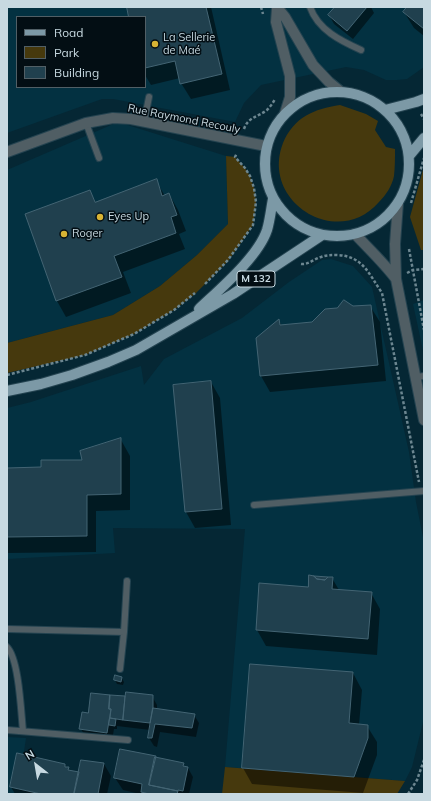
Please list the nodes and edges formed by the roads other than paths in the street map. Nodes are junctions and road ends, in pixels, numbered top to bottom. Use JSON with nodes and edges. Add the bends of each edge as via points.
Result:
{"nodes":[{"id":1,"x":310,"y":7,"type":"edge"},
{"id":2,"x":277,"y":8,"type":"edge"},
{"id":3,"x":361,"y":50,"type":"dead end"},
{"id":4,"x":340,"y":91,"type":"junction"},
{"id":5,"x":149,"y":97,"type":"dead end"},
{"id":6,"x":424,"y":99,"type":"edge"},
{"id":7,"x":385,"y":110,"type":"junction"},
{"id":8,"x":285,"y":113,"type":"junction"},
{"id":9,"x":144,"y":122,"type":"junction"},
{"id":10,"x":86,"y":123,"type":"junction"},
{"id":11,"x":424,"y":138,"type":"edge"},
{"id":12,"x":266,"y":146,"type":"junction"},
{"id":13,"x":7,"y":152,"type":"edge"},
{"id":14,"x":409,"y":156,"type":"junction"},
{"id":15,"x":98,"y":158,"type":"dead end"},
{"id":16,"x":273,"y":199,"type":"junction"},
{"id":17,"x":398,"y":203,"type":"junction"},
{"id":18,"x":355,"y":234,"type":"junction"},
{"id":19,"x":322,"y":235,"type":"junction"},
{"id":20,"x":396,"y":279,"type":"junction"},
{"id":21,"x":187,"y":320,"type":"junction"},
{"id":22,"x":420,"y":377,"type":"edge"},
{"id":23,"x":7,"y":391,"type":"edge"},
{"id":24,"x":424,"y":420,"type":"edge"},
{"id":25,"x":423,"y":491,"type":"edge"},
{"id":26,"x":254,"y":505,"type":"dead end"},
{"id":27,"x":127,"y":581,"type":"dead end"},
{"id":28,"x":7,"y":629,"type":"edge"},
{"id":29,"x":124,"y":632,"type":"junction"},
{"id":30,"x":7,"y":647,"type":"edge"},
{"id":31,"x":120,"y":670,"type":"dead end"},
{"id":32,"x":7,"y":730,"type":"edge"},
{"id":33,"x":23,"y":731,"type":"junction"},
{"id":34,"x":128,"y":740,"type":"dead end"}],
"edges":[{"from":1,"to":3,"type":"lane","via":[[317,21],[334,36]]},
{"from":2,"to":4,"type":"street","via":[[313,65]]},
{"from":2,"to":8,"type":"street","via":[[276,22],[290,76],[290,97]]},
{"from":4,"to":7,"type":"main road","via":[[372,100]]},
{"from":4,"to":8,"type":"main road","via":[[320,93],[301,101]]},
{"from":5,"to":9,"type":"lane"},
{"from":6,"to":7,"type":"main road"},
{"from":7,"to":14,"type":"main road","via":[[397,123],[405,139]]},
{"from":8,"to":12,"type":"main road","via":[[273,129]]},
{"from":9,"to":10,"type":"street","name":"Rue Raymond Recouly","via":[[113,118]]},
{"from":9,"to":12,"type":"street","name":"Rue Raymond Recouly"},
{"from":10,"to":13,"type":"street","name":"Rue Raymond Recouly"},
{"from":10,"to":15,"type":"lane"},
{"from":11,"to":14,"type":"main road"},
{"from":12,"to":16,"type":"main road","via":[[266,182]]},
{"from":14,"to":17,"type":"main road","via":[[408,180]]},
{"from":16,"to":19,"type":"main road","via":[[286,216],[302,228]]},
{"from":16,"to":21,"type":"main road","number":"M 132","via":[[267,230],[249,258]]},
{"from":17,"to":18,"type":"main road","via":[[387,217],[372,228]]},
{"from":17,"to":20,"type":"street"},
{"from":18,"to":19,"type":"main road","via":[[338,237]]},
{"from":18,"to":20,"type":"street","via":[[386,265]]},
{"from":19,"to":21,"type":"main road","number":"M 132","via":[[233,294]]},
{"from":20,"to":22,"type":"street"},
{"from":21,"to":23,"type":"main road","number":"M 132","via":[[155,340],[108,362],[41,384]]},
{"from":22,"to":24,"type":"street"},
{"from":25,"to":26,"type":"lane"},
{"from":27,"to":29,"type":"lane"},
{"from":28,"to":29,"type":"lane"},
{"from":29,"to":31,"type":"lane"},
{"from":30,"to":33,"type":"lane","via":[[16,667]]},
{"from":32,"to":33,"type":"lane"},
{"from":33,"to":34,"type":"lane"}]}
